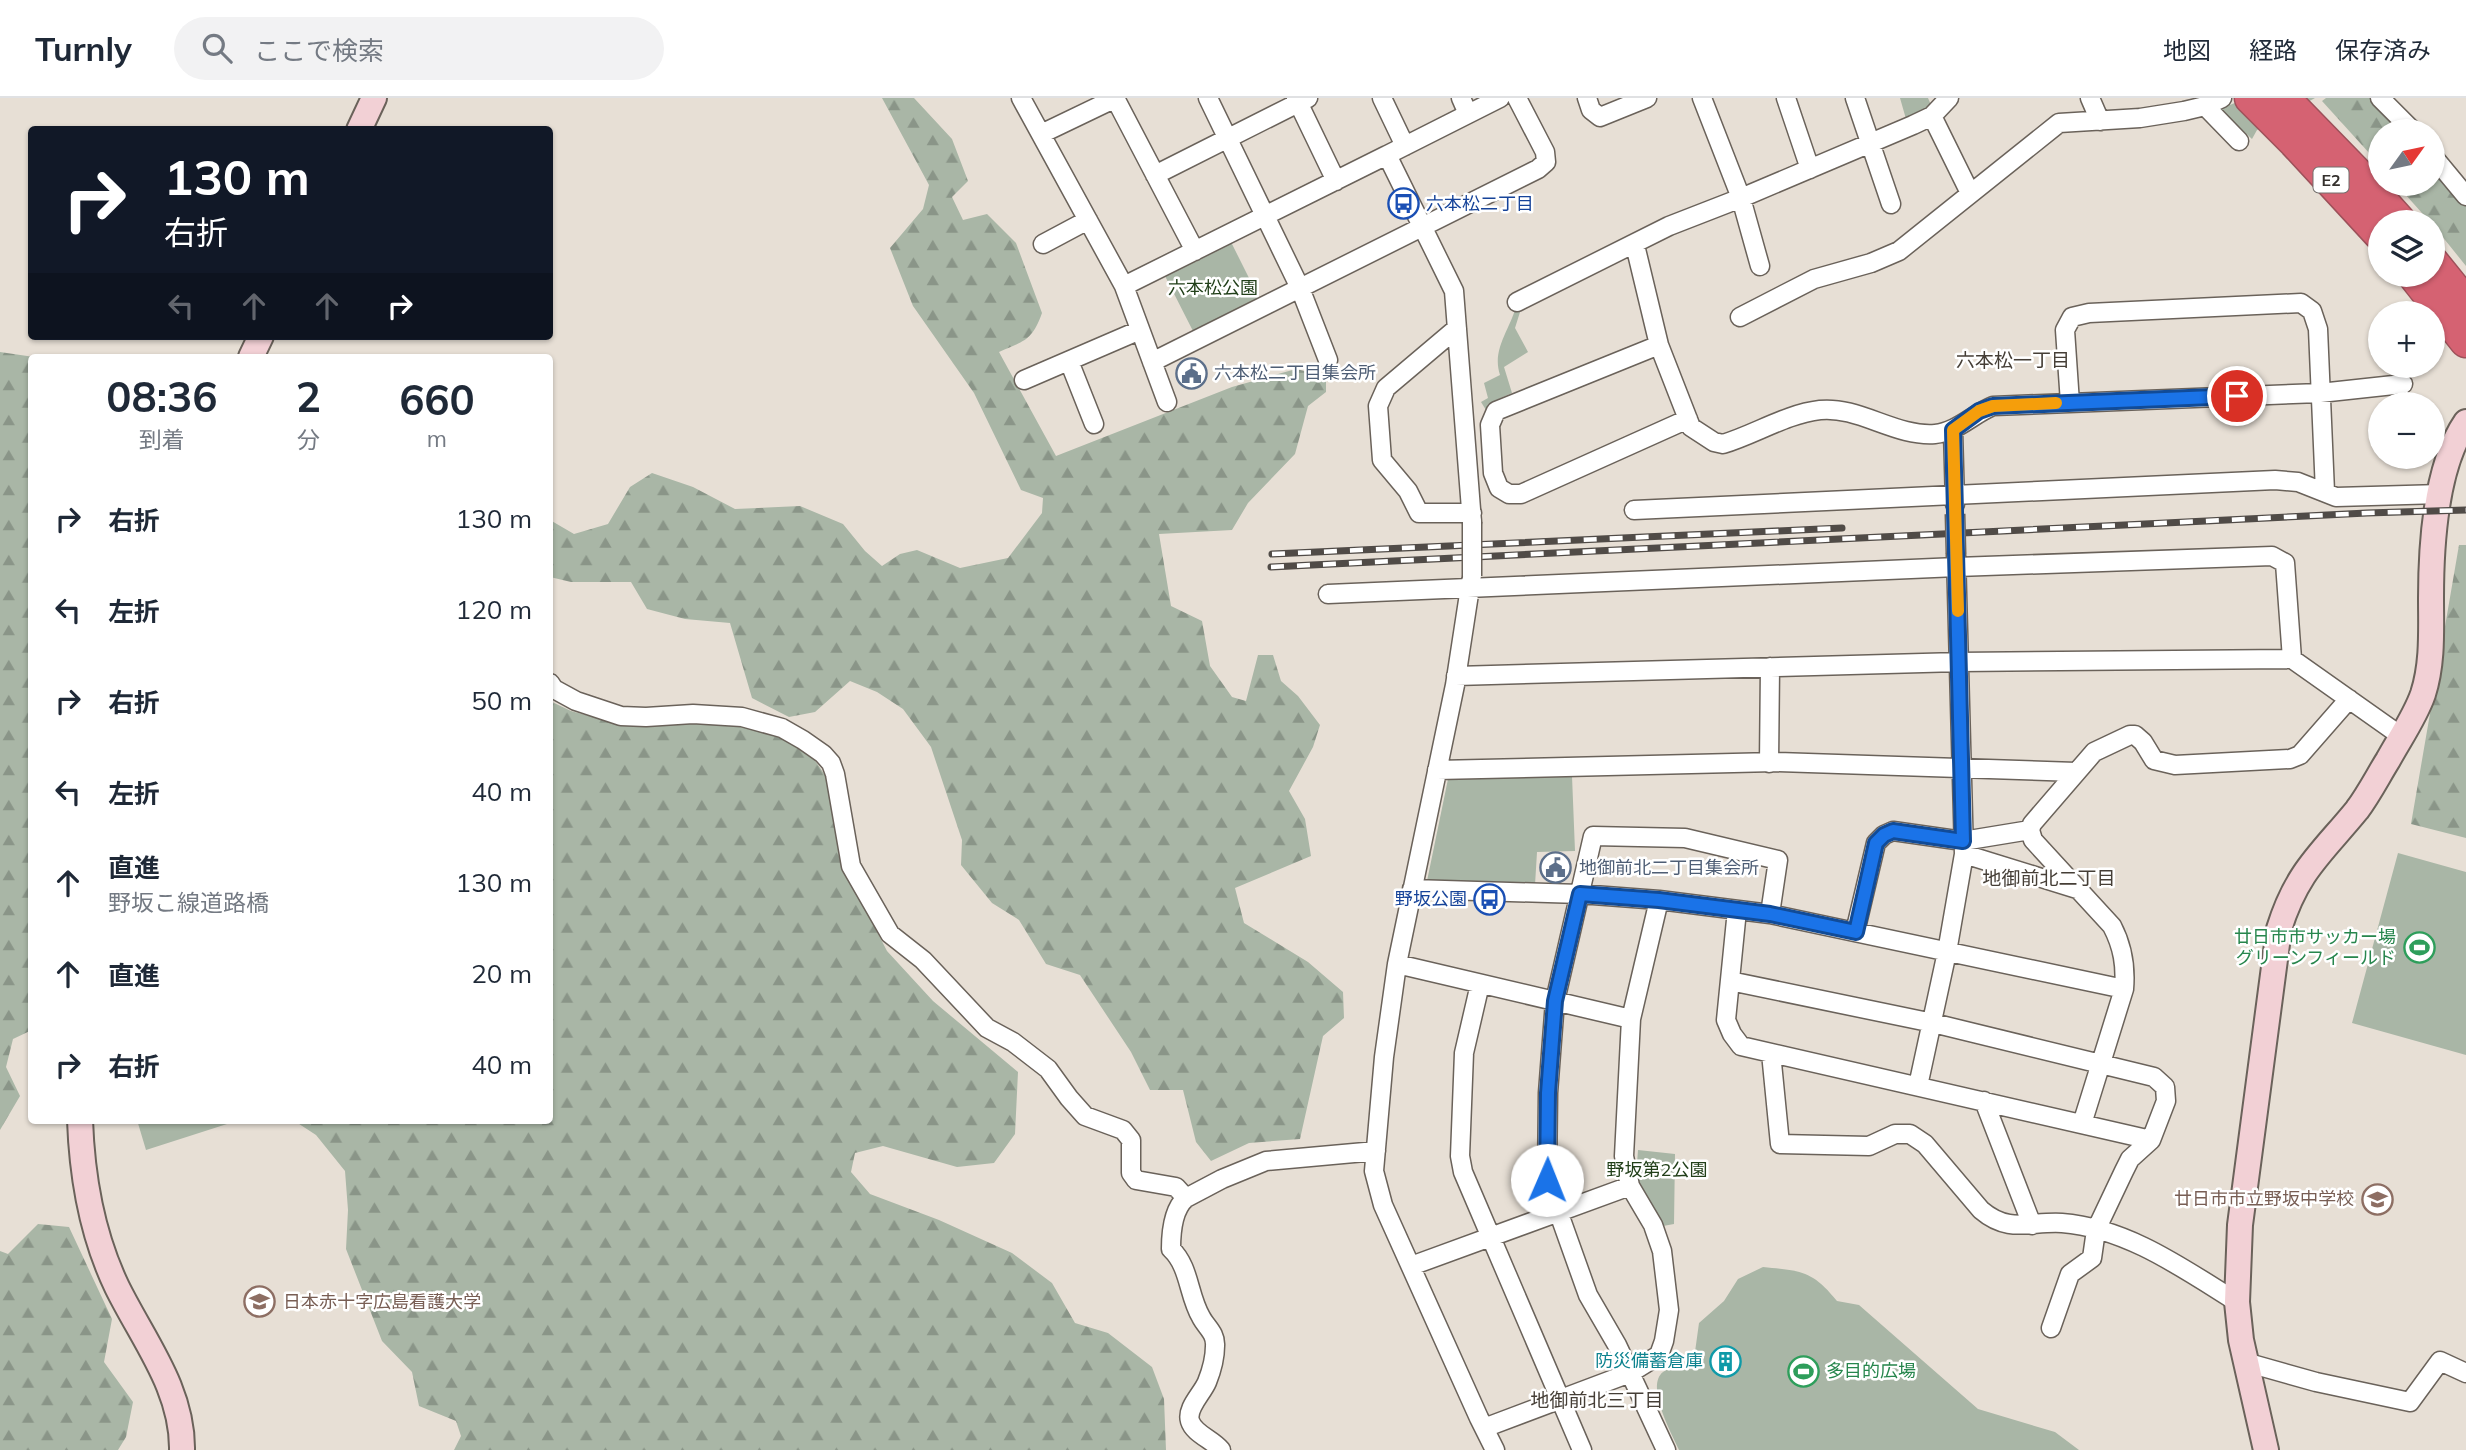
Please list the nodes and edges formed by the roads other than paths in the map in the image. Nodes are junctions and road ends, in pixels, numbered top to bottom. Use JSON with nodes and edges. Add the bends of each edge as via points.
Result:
{"nodes":[{"id":1,"x":374,"y":98,"type":"edge"},
{"id":2,"x":1021,"y":98,"type":"edge"},
{"id":3,"x":1116,"y":98,"type":"edge"},
{"id":4,"x":1208,"y":98,"type":"edge"},
{"id":5,"x":1382,"y":98,"type":"edge"},
{"id":6,"x":1500,"y":98,"type":"edge"},
{"id":7,"x":1517,"y":98,"type":"edge"},
{"id":8,"x":1587,"y":98,"type":"edge"},
{"id":9,"x":1647,"y":98,"type":"edge"},
{"id":10,"x":1702,"y":98,"type":"edge"},
{"id":11,"x":1786,"y":98,"type":"edge"},
{"id":12,"x":1855,"y":98,"type":"edge"},
{"id":13,"x":1949,"y":98,"type":"edge"},
{"id":14,"x":2090,"y":98,"type":"edge"},
{"id":15,"x":2251,"y":98,"type":"edge"},
{"id":16,"x":2283,"y":98,"type":"edge"},
{"id":17,"x":2380,"y":98,"type":"edge"},
{"id":18,"x":1301,"y":100,"type":"edge"},
{"id":19,"x":2214,"y":102,"type":"edge"},
{"id":20,"x":1464,"y":106,"type":"edge"},
{"id":21,"x":1932,"y":116,"type":"junction"},
{"id":22,"x":2401,"y":119,"type":"edge"},
{"id":23,"x":2100,"y":121,"type":"junction"},
{"id":24,"x":361,"y":126,"type":"edge"},
{"id":25,"x":1041,"y":134,"type":"junction"},
{"id":26,"x":1227,"y":139,"type":"junction"},
{"id":27,"x":2239,"y":141,"type":"dead end"},
{"id":28,"x":1871,"y":144,"type":"junction"},
{"id":29,"x":1405,"y":146,"type":"junction"},
{"id":30,"x":1387,"y":155,"type":"junction"},
{"id":31,"x":1810,"y":169,"type":"junction"},
{"id":32,"x":2445,"y":170,"type":"edge"},
{"id":33,"x":1155,"y":175,"type":"junction"},
{"id":34,"x":1336,"y":181,"type":"junction"},
{"id":35,"x":1970,"y":193,"type":"junction"},
{"id":36,"x":2466,"y":195,"type":"edge"},
{"id":37,"x":1741,"y":198,"type":"junction"},
{"id":38,"x":1891,"y":204,"type":"dead end"},
{"id":39,"x":2388,"y":210,"type":"edge"},
{"id":40,"x":1265,"y":216,"type":"junction"},
{"id":41,"x":1088,"y":220,"type":"junction"},
{"id":42,"x":2368,"y":221,"type":"edge"},
{"id":43,"x":1422,"y":226,"type":"junction"},
{"id":44,"x":1043,"y":244,"type":"dead end"},
{"id":45,"x":1635,"y":245,"type":"junction"},
{"id":46,"x":1195,"y":251,"type":"junction"},
{"id":47,"x":1760,"y":266,"type":"dead end"},
{"id":48,"x":2445,"y":278,"type":"edge"},
{"id":49,"x":1124,"y":286,"type":"junction"},
{"id":50,"x":2423,"y":287,"type":"edge"},
{"id":51,"x":1300,"y":288,"type":"junction"},
{"id":52,"x":1517,"y":302,"type":"dead end"},
{"id":53,"x":2466,"y":304,"type":"edge"},
{"id":54,"x":1740,"y":317,"type":"dead end"},
{"id":55,"x":1457,"y":328,"type":"junction"},
{"id":56,"x":1140,"y":330,"type":"junction"},
{"id":57,"x":2466,"y":341,"type":"edge"},
{"id":58,"x":1659,"y":345,"type":"junction"},
{"id":59,"x":1069,"y":360,"type":"junction"},
{"id":60,"x":1328,"y":360,"type":"dead end"},
{"id":61,"x":1152,"y":362,"type":"junction"},
{"id":62,"x":1024,"y":380,"type":"dead end"},
{"id":63,"x":2403,"y":384,"type":"dead end"},
{"id":64,"x":2320,"y":393,"type":"junction"},
{"id":65,"x":1167,"y":402,"type":"dead end"},
{"id":66,"x":2070,"y":402,"type":"junction"},
{"id":67,"x":1688,"y":419,"type":"junction"},
{"id":68,"x":2466,"y":422,"type":"edge"},
{"id":69,"x":1094,"y":424,"type":"dead end"},
{"id":70,"x":1953,"y":430,"type":"junction"},
{"id":71,"x":2325,"y":492,"type":"junction"},
{"id":72,"x":2441,"y":494,"type":"junction"},
{"id":73,"x":1954,"y":495,"type":"junction"},
{"id":74,"x":1634,"y":509,"type":"dead end"},
{"id":75,"x":1472,"y":518,"type":"junction"},
{"id":76,"x":1956,"y":561,"type":"junction"},
{"id":77,"x":1471,"y":583,"type":"junction"},
{"id":78,"x":1328,"y":594,"type":"dead end"},
{"id":79,"x":2292,"y":659,"type":"junction"},
{"id":80,"x":1959,"y":662,"type":"junction"},
{"id":81,"x":1770,"y":667,"type":"junction"},
{"id":82,"x":1456,"y":676,"type":"junction"},
{"id":83,"x":553,"y":688,"type":"edge"},
{"id":84,"x":2349,"y":699,"type":"junction"},
{"id":85,"x":2401,"y":736,"type":"junction"},
{"id":86,"x":1769,"y":763,"type":"junction"},
{"id":87,"x":1962,"y":769,"type":"junction"},
{"id":88,"x":1437,"y":770,"type":"junction"},
{"id":89,"x":2076,"y":772,"type":"junction"},
{"id":90,"x":2030,"y":830,"type":"junction"},
{"id":91,"x":1964,"y":847,"type":"junction"},
{"id":92,"x":1412,"y":889,"type":"junction"},
{"id":93,"x":2080,"y":890,"type":"junction"},
{"id":94,"x":1580,"y":894,"type":"junction"},
{"id":95,"x":1659,"y":900,"type":"junction"},
{"id":96,"x":1737,"y":910,"type":"junction"},
{"id":97,"x":1770,"y":914,"type":"junction"},
{"id":98,"x":1856,"y":932,"type":"junction"},
{"id":99,"x":1947,"y":952,"type":"junction"},
{"id":100,"x":1397,"y":964,"type":"junction"},
{"id":101,"x":1730,"y":981,"type":"junction"},
{"id":102,"x":1480,"y":984,"type":"junction"},
{"id":103,"x":2124,"y":989,"type":"junction"},
{"id":104,"x":1555,"y":1001,"type":"junction"},
{"id":105,"x":1631,"y":1019,"type":"junction"},
{"id":106,"x":1933,"y":1023,"type":"junction"},
{"id":107,"x":1771,"y":1053,"type":"junction"},
{"id":108,"x":2101,"y":1063,"type":"junction"},
{"id":109,"x":1918,"y":1086,"type":"junction"},
{"id":110,"x":1984,"y":1101,"type":"junction"},
{"id":111,"x":80,"y":1124,"type":"edge"},
{"id":112,"x":2082,"y":1124,"type":"junction"},
{"id":113,"x":2151,"y":1140,"type":"junction"},
{"id":114,"x":1376,"y":1151,"type":"junction"},
{"id":115,"x":1630,"y":1186,"type":"junction"},
{"id":116,"x":1186,"y":1198,"type":"junction"},
{"id":117,"x":1557,"y":1212,"type":"junction"},
{"id":118,"x":2032,"y":1225,"type":"junction"},
{"id":119,"x":2096,"y":1230,"type":"junction"},
{"id":120,"x":1491,"y":1237,"type":"junction"},
{"id":121,"x":1411,"y":1266,"type":"junction"},
{"id":122,"x":2237,"y":1302,"type":"junction"},
{"id":123,"x":2051,"y":1328,"type":"dead end"},
{"id":124,"x":2245,"y":1362,"type":"junction"},
{"id":125,"x":1630,"y":1373,"type":"junction"},
{"id":126,"x":2466,"y":1373,"type":"edge"},
{"id":127,"x":1560,"y":1399,"type":"junction"},
{"id":128,"x":1483,"y":1428,"type":"junction"},
{"id":129,"x":183,"y":1450,"type":"edge"},
{"id":130,"x":1221,"y":1450,"type":"edge"},
{"id":131,"x":1495,"y":1450,"type":"edge"},
{"id":132,"x":1582,"y":1450,"type":"edge"},
{"id":133,"x":1666,"y":1450,"type":"edge"},
{"id":134,"x":2266,"y":1450,"type":"edge"}],
"edges":[{"from":1,"to":24,"type":"street"},
{"from":2,"to":25,"type":"street"},
{"from":3,"to":25,"type":"street"},
{"from":3,"to":33,"type":"street"},
{"from":4,"to":26,"type":"street"},
{"from":5,"to":29,"type":"street"},
{"from":6,"to":20,"type":"street"},
{"from":7,"to":43,"type":"street","via":[[1546,162],[1527,176]]},
{"from":8,"to":9,"type":"street","via":[[1600,117]]},
{"from":10,"to":37,"type":"street"},
{"from":11,"to":31,"type":"street"},
{"from":12,"to":28,"type":"street"},
{"from":13,"to":21,"type":"street"},
{"from":14,"to":23,"type":"street"},
{"from":15,"to":42,"type":"highway","number":"E2"},
{"from":16,"to":39,"type":"highway","number":"E2"},
{"from":17,"to":22,"type":"street"},
{"from":18,"to":26,"type":"street"},
{"from":18,"to":34,"type":"street"},
{"from":19,"to":23,"type":"street","via":[[2140,118]]},
{"from":19,"to":27,"type":"street"},
{"from":20,"to":29,"type":"street"},
{"from":21,"to":28,"type":"street"},
{"from":21,"to":35,"type":"street"},
{"from":23,"to":35,"type":"street","via":[[2060,123]]},
{"from":25,"to":41,"type":"street"},
{"from":26,"to":33,"type":"street"},
{"from":26,"to":40,"type":"street"},
{"from":28,"to":31,"type":"street"},
{"from":28,"to":38,"type":"street"},
{"from":29,"to":30,"type":"street"},
{"from":30,"to":34,"type":"street"},
{"from":30,"to":43,"type":"street"},
{"from":31,"to":37,"type":"street"},
{"from":32,"to":36,"type":"street"},
{"from":33,"to":46,"type":"street"},
{"from":34,"to":40,"type":"street"},
{"from":35,"to":54,"type":"street","via":[[1899,251],[1814,279]]},
{"from":37,"to":45,"type":"street","via":[[1669,226]]},
{"from":37,"to":47,"type":"street"},
{"from":40,"to":46,"type":"street"},
{"from":40,"to":51,"type":"street"},
{"from":41,"to":44,"type":"street"},
{"from":41,"to":49,"type":"street"},
{"from":43,"to":51,"type":"street"},
{"from":43,"to":55,"type":"street","via":[[1454,291]]},
{"from":45,"to":52,"type":"street"},
{"from":45,"to":58,"type":"street"},
{"from":46,"to":49,"type":"street"},
{"from":48,"to":53,"type":"highway"},
{"from":49,"to":56,"type":"street"},
{"from":50,"to":57,"type":"highway"},
{"from":51,"to":60,"type":"street"},
{"from":51,"to":61,"type":"street"},
{"from":55,"to":75,"type":"street"},
{"from":55,"to":75,"type":"street","via":[[1386,388],[1378,406],[1382,460],[1409,491],[1419,513]]},
{"from":56,"to":59,"type":"street"},
{"from":56,"to":61,"type":"street"},
{"from":58,"to":67,"type":"street"},
{"from":58,"to":67,"type":"street","via":[[1496,411],[1490,425],[1493,473],[1499,488],[1521,494]]},
{"from":59,"to":62,"type":"street"},
{"from":59,"to":69,"type":"street"},
{"from":61,"to":65,"type":"street"},
{"from":63,"to":64,"type":"street"},
{"from":64,"to":66,"type":"street"},
{"from":64,"to":66,"type":"street","via":[[2318,329],[2312,311],[2301,303],[2072,317],[2065,330]]},
{"from":64,"to":71,"type":"street"},
{"from":66,"to":70,"type":"street","via":[[1993,406]]},
{"from":67,"to":70,"type":"street","via":[[1691,427],[1723,444],[1792,416],[1822,410],[1852,414],[1907,432]]},
{"from":68,"to":72,"type":"street","via":[[2448,458]]},
{"from":70,"to":73,"type":"street"},
{"from":71,"to":72,"type":"street","via":[[2336,497]]},
{"from":71,"to":73,"type":"street","via":[[2275,480]]},
{"from":72,"to":85,"type":"street","via":[[2432,564],[2428,676],[2417,709]]},
{"from":73,"to":74,"type":"street"},
{"from":73,"to":76,"type":"street","bridge":true},
{"from":75,"to":77,"type":"street","bridge":true},
{"from":76,"to":77,"type":"street"},
{"from":76,"to":79,"type":"street","via":[[2272,556],[2285,563]]},
{"from":76,"to":80,"type":"street"},
{"from":77,"to":78,"type":"street"},
{"from":77,"to":82,"type":"street"},
{"from":79,"to":80,"type":"street"},
{"from":79,"to":84,"type":"street"},
{"from":80,"to":81,"type":"street"},
{"from":80,"to":87,"type":"street"},
{"from":81,"to":82,"type":"street"},
{"from":81,"to":86,"type":"street"},
{"from":82,"to":88,"type":"street"},
{"from":83,"to":116,"type":"street","via":[[576,701],[621,716],[693,713],[741,717],[782,728],[823,754],[835,774],[851,866],[890,934],[923,960],[987,1028],[1048,1069],[1085,1116],[1123,1130],[1131,1140],[1136,1180],[1177,1187]]},
{"from":84,"to":85,"type":"street"},
{"from":84,"to":89,"type":"street","via":[[2300,755],[2290,759],[2175,765],[2154,760],[2143,742],[2130,735],[2094,752]]},
{"from":85,"to":122,"type":"street","via":[[2361,804],[2306,868],[2278,929],[2240,1225]]},
{"from":86,"to":87,"type":"street"},
{"from":86,"to":88,"type":"street"},
{"from":87,"to":89,"type":"street"},
{"from":87,"to":91,"type":"street"},
{"from":88,"to":92,"type":"street"},
{"from":89,"to":90,"type":"street"},
{"from":90,"to":91,"type":"street"},
{"from":90,"to":93,"type":"street","via":[[2033,840]]},
{"from":91,"to":93,"type":"street"},
{"from":91,"to":98,"type":"street","via":[[1893,831],[1884,835],[1876,843]]},
{"from":91,"to":99,"type":"street"},
{"from":92,"to":94,"type":"street"},
{"from":92,"to":100,"type":"street"},
{"from":93,"to":103,"type":"street","via":[[2119,940],[2126,970]]},
{"from":94,"to":95,"type":"street"},
{"from":94,"to":97,"type":"street","via":[[1593,836],[1685,838],[1779,860]]},
{"from":94,"to":104,"type":"street"},
{"from":95,"to":96,"type":"street"},
{"from":95,"to":105,"type":"street"},
{"from":96,"to":97,"type":"street"},
{"from":96,"to":101,"type":"street"},
{"from":97,"to":98,"type":"street"},
{"from":98,"to":99,"type":"street"},
{"from":99,"to":103,"type":"street"},
{"from":99,"to":106,"type":"street"},
{"from":100,"to":102,"type":"street"},
{"from":100,"to":114,"type":"street"},
{"from":101,"to":106,"type":"street"},
{"from":101,"to":107,"type":"street","via":[[1726,1020],[1732,1034],[1741,1046]]},
{"from":102,"to":104,"type":"street"},
{"from":102,"to":120,"type":"street","via":[[1464,1053],[1460,1156]]},
{"from":103,"to":108,"type":"street"},
{"from":104,"to":105,"type":"street"},
{"from":104,"to":117,"type":"street","via":[[1547,1180]]},
{"from":105,"to":115,"type":"street","via":[[1624,1156]]},
{"from":106,"to":108,"type":"street"},
{"from":106,"to":109,"type":"street"},
{"from":107,"to":109,"type":"street"},
{"from":107,"to":118,"type":"street","via":[[1780,1144],[1869,1146],[1895,1134],[1910,1134],[1925,1144],[1991,1219],[2007,1225]]},
{"from":108,"to":112,"type":"street"},
{"from":108,"to":113,"type":"street","via":[[2154,1076],[2165,1087],[2166,1101]]},
{"from":109,"to":110,"type":"street"},
{"from":110,"to":112,"type":"street"},
{"from":110,"to":118,"type":"street"},
{"from":111,"to":129,"type":"street","via":[[96,1229],[116,1284],[172,1392]]},
{"from":112,"to":113,"type":"street"},
{"from":113,"to":119,"type":"street","via":[[2130,1159]]},
{"from":114,"to":116,"type":"street","via":[[1266,1161]]},
{"from":114,"to":121,"type":"street","via":[[1374,1171],[1383,1205]]},
{"from":115,"to":117,"type":"street"},
{"from":115,"to":125,"type":"street","via":[[1662,1251],[1669,1310],[1659,1355]]},
{"from":116,"to":130,"type":"street","via":[[1179,1204],[1171,1249],[1181,1258],[1194,1302],[1216,1344],[1208,1381],[1189,1415],[1190,1423]]},
{"from":117,"to":120,"type":"street"},
{"from":117,"to":125,"type":"street","via":[[1588,1295]]},
{"from":118,"to":119,"type":"street","via":[[2062,1223]]},
{"from":119,"to":122,"type":"street","via":[[2151,1250]]},
{"from":119,"to":123,"type":"street","via":[[2092,1258],[2070,1274]]},
{"from":120,"to":121,"type":"street"},
{"from":120,"to":127,"type":"street"},
{"from":121,"to":128,"type":"street"},
{"from":122,"to":124,"type":"street"},
{"from":124,"to":126,"type":"street","via":[[2410,1402],[2440,1361]]},
{"from":124,"to":134,"type":"street"},
{"from":125,"to":127,"type":"street"},
{"from":125,"to":133,"type":"street"},
{"from":127,"to":128,"type":"street"},
{"from":127,"to":132,"type":"street"},
{"from":128,"to":131,"type":"street"}]}
